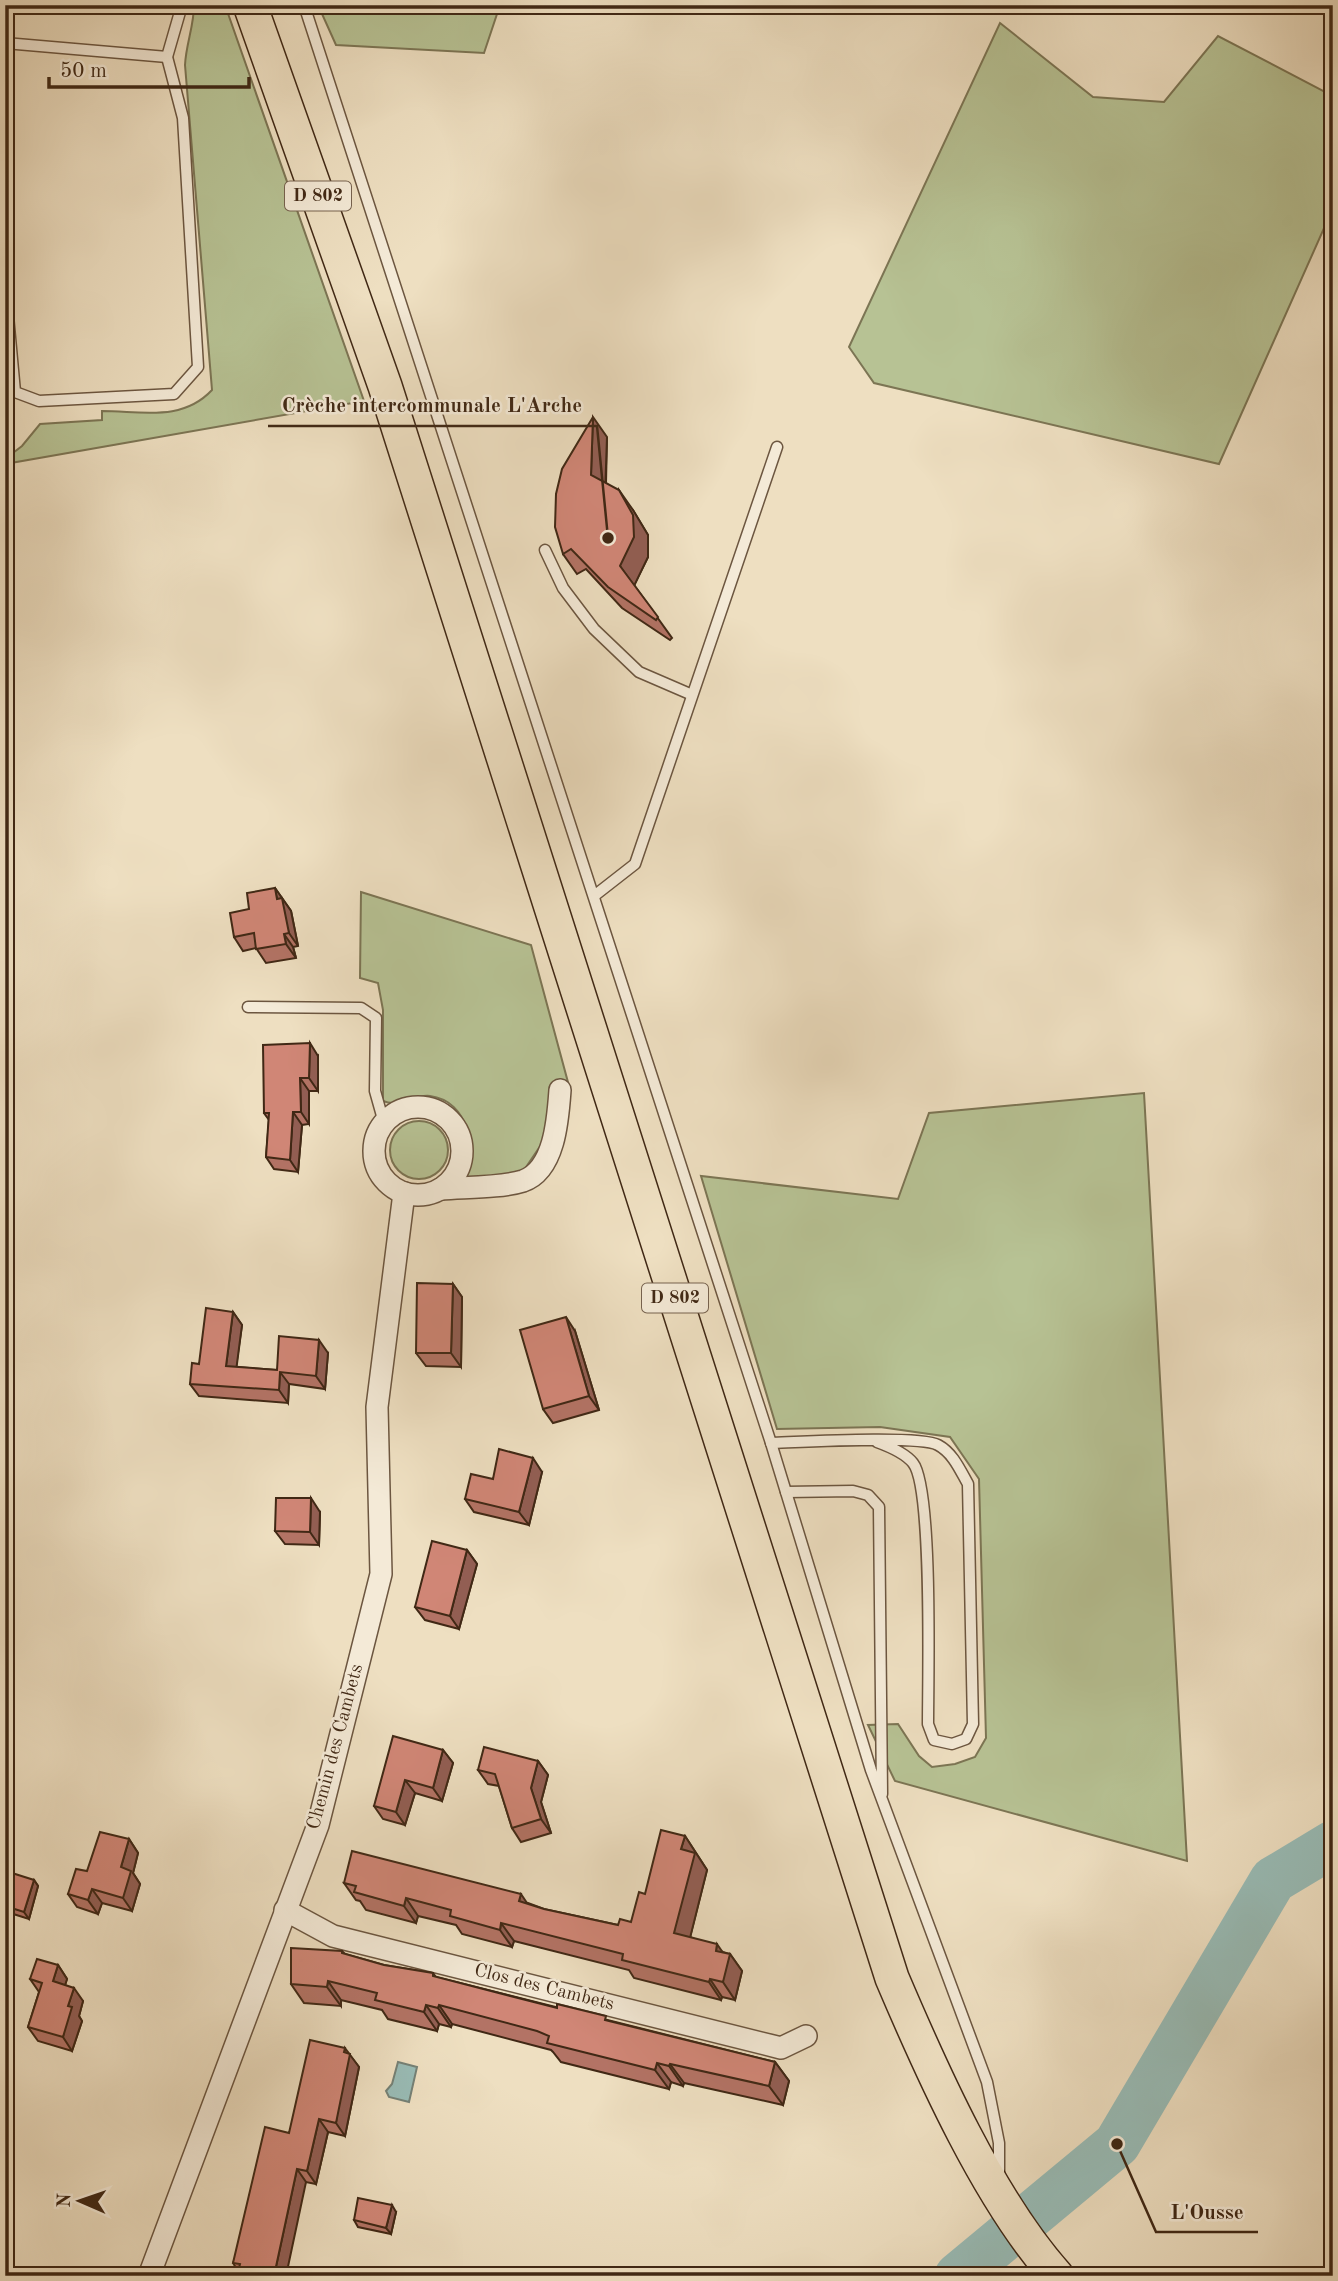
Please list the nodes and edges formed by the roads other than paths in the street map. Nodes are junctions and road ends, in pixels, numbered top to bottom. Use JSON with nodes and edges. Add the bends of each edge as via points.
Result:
{"nodes":[{"id":1,"x":182,"y":5,"type":"edge"},
{"id":2,"x":250,"y":5,"type":"edge"},
{"id":3,"x":304,"y":5,"type":"edge"},
{"id":4,"x":5,"y":43,"type":"edge"},
{"id":5,"x":167,"y":57,"type":"junction"},
{"id":6,"x":5,"y":283,"type":"edge"},
{"id":7,"x":777,"y":447,"type":"dead end"},
{"id":8,"x":545,"y":550,"type":"dead end"},
{"id":9,"x":690,"y":694,"type":"junction"},
{"id":10,"x":594,"y":896,"type":"junction"},
{"id":11,"x":248,"y":1007,"type":"dead end"},
{"id":12,"x":560,"y":1090,"type":"dead end"},
{"id":13,"x":384,"y":1123,"type":"junction"},
{"id":14,"x":441,"y":1189,"type":"junction"},
{"id":15,"x":404,"y":1193,"type":"junction"},
{"id":16,"x":877,"y":1441,"type":"junction"},
{"id":17,"x":771,"y":1443,"type":"junction"},
{"id":18,"x":786,"y":1492,"type":"junction"},
{"id":19,"x":882,"y":1801,"type":"junction"},
{"id":20,"x":285,"y":1910,"type":"junction"},
{"id":21,"x":807,"y":2036,"type":"dead end"},
{"id":22,"x":1004,"y":2202,"type":"junction"},
{"id":23,"x":1054,"y":2272,"type":"edge"},
{"id":24,"x":149,"y":2276,"type":"edge"}],
"edges":[{"from":1,"to":5,"type":"lane"},
{"from":2,"to":22,"type":"main road","number":"D 802","via":[[385,386],[892,1978],[922,2049]]},
{"from":3,"to":10,"type":"lane"},
{"from":4,"to":5,"type":"lane"},
{"from":5,"to":6,"type":"lane","via":[[183,118],[198,367],[174,394],[39,401],[15,392]]},
{"from":7,"to":9,"type":"lane"},
{"from":8,"to":9,"type":"lane","via":[[564,588],[594,629],[639,672]]},
{"from":9,"to":10,"type":"lane","via":[[635,864]]},
{"from":10,"to":17,"type":"lane"},
{"from":11,"to":13,"type":"lane","via":[[362,1008],[376,1017],[375,1091]]},
{"from":12,"to":14,"type":"street","via":[[558,1116],[542,1167],[523,1181]]},
{"from":13,"to":14,"type":"street","via":[[410,1107],[440,1112],[452,1122],[460,1135],[461,1166]]},
{"from":13,"to":15,"type":"street","via":[[377,1135],[376,1163],[381,1176]]},
{"from":14,"to":15,"type":"street","via":[[429,1194]]},
{"from":15,"to":20,"type":"street","name":"Chemin des Cambets","via":[[377,1407],[381,1574],[318,1825]]},
{"from":16,"to":16,"type":"lane","via":[[914,1464],[925,1508],[928,1724],[934,1740],[951,1744],[966,1739],[973,1724],[968,1484],[955,1461],[938,1445]]},
{"from":16,"to":17,"type":"lane"},
{"from":17,"to":18,"type":"lane"},
{"from":18,"to":19,"type":"lane"},
{"from":18,"to":19,"type":"lane","via":[[853,1491],[868,1494],[879,1507]]},
{"from":19,"to":22,"type":"lane","via":[[987,2082]]},
{"from":20,"to":21,"type":"street","name":"Clos des Cambets","via":[[333,1936],[781,2048]]},
{"from":20,"to":24,"type":"street","name":"Chemin des Cambets"},
{"from":22,"to":23,"type":"main road","number":"D 802"}]}
